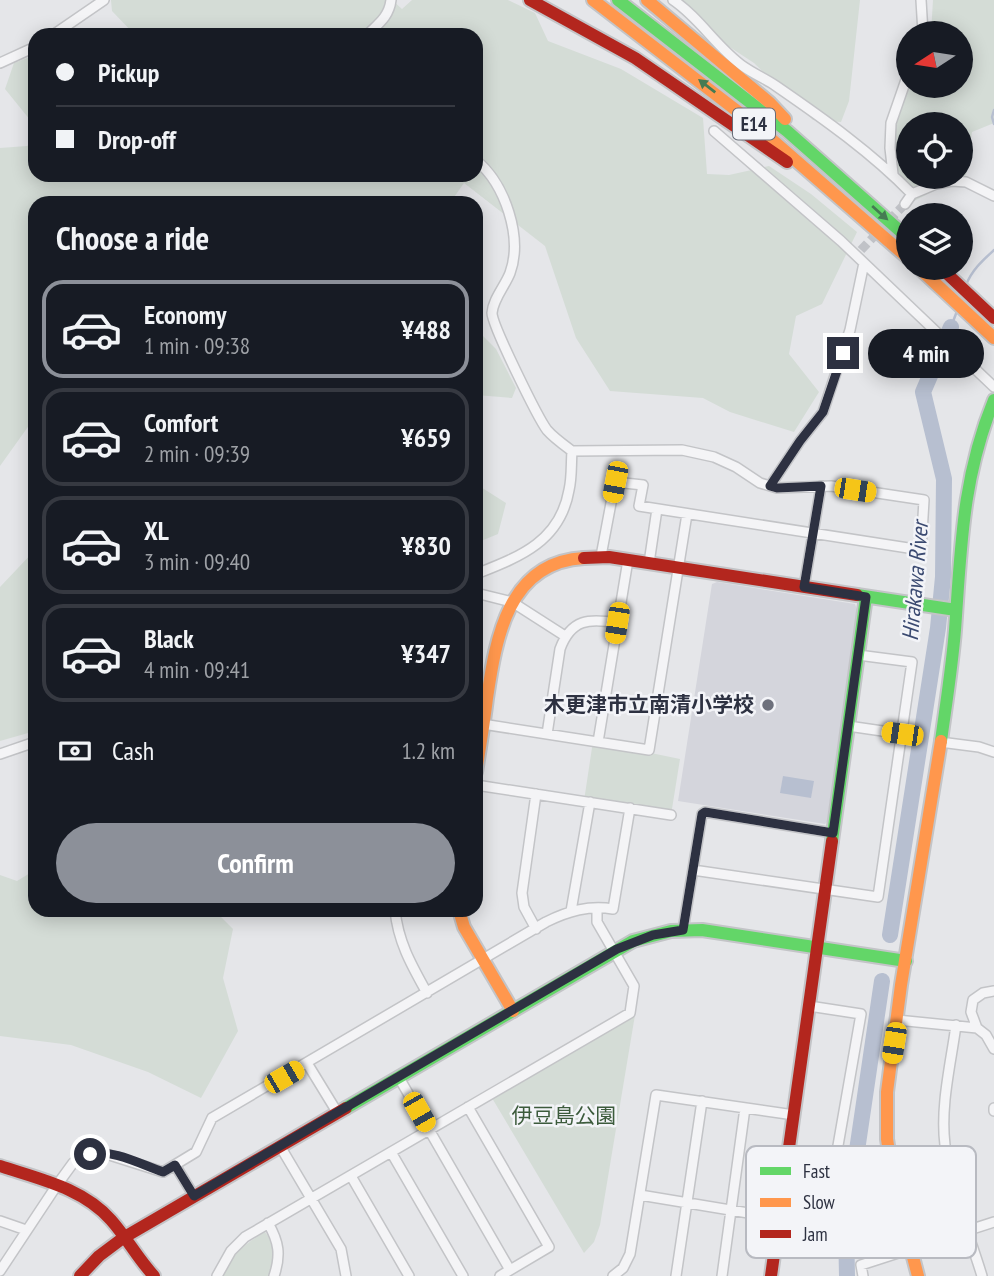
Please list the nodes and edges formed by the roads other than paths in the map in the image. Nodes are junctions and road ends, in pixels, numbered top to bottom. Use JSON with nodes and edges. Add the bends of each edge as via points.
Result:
{"nodes":[{"id":1,"x":104,"y":0,"type":"edge"},
{"id":2,"x":391,"y":0,"type":"edge"},
{"id":3,"x":530,"y":0,"type":"edge"},
{"id":4,"x":547,"y":0,"type":"edge"},
{"id":5,"x":593,"y":0,"type":"edge"},
{"id":6,"x":618,"y":0,"type":"edge"},
{"id":7,"x":647,"y":0,"type":"edge"},
{"id":8,"x":673,"y":0,"type":"edge"},
{"id":9,"x":921,"y":0,"type":"edge"},
{"id":10,"x":922,"y":21,"type":"edge"},
{"id":11,"x":63,"y":28,"type":"edge"},
{"id":12,"x":375,"y":28,"type":"edge"},
{"id":13,"x":28,"y":50,"type":"edge"},
{"id":14,"x":635,"y":58,"type":"junction"},
{"id":15,"x":0,"y":63,"type":"edge"},
{"id":16,"x":900,"y":98,"type":"edge"},
{"id":17,"x":714,"y":131,"type":"dead end"},
{"id":18,"x":483,"y":169,"type":"edge"},
{"id":19,"x":892,"y":174,"type":"junction"},
{"id":20,"x":851,"y":187,"type":"junction"},
{"id":21,"x":912,"y":194,"type":"junction"},
{"id":22,"x":994,"y":196,"type":"edge"},
{"id":23,"x":842,"y":198,"type":"junction"},
{"id":24,"x":906,"y":203,"type":"tunnel mouth"},
{"id":25,"x":896,"y":227,"type":"edge"},
{"id":26,"x":896,"y":247,"type":"edge"},
{"id":27,"x":864,"y":263,"type":"junction"},
{"id":28,"x":932,"y":280,"type":"edge"},
{"id":29,"x":954,"y":280,"type":"edge"},
{"id":30,"x":994,"y":318,"type":"edge"},
{"id":31,"x":994,"y":338,"type":"edge"},
{"id":32,"x":994,"y":387,"type":"edge"},
{"id":33,"x":994,"y":400,"type":"edge"},
{"id":34,"x":572,"y":451,"type":"junction"},
{"id":35,"x":770,"y":486,"type":"junction"},
{"id":36,"x":821,"y":486,"type":"junction"},
{"id":37,"x":657,"y":509,"type":"junction"},
{"id":38,"x":687,"y":514,"type":"junction"},
{"id":39,"x":813,"y":533,"type":"junction"},
{"id":40,"x":601,"y":556,"type":"junction"},
{"id":41,"x":628,"y":560,"type":"junction"},
{"id":42,"x":649,"y":563,"type":"junction"},
{"id":43,"x":678,"y":568,"type":"junction"},
{"id":44,"x":483,"y":571,"type":"edge"},
{"id":45,"x":804,"y":587,"type":"junction"},
{"id":46,"x":483,"y":595,"type":"edge"},
{"id":47,"x":866,"y":597,"type":"junction"},
{"id":48,"x":512,"y":601,"type":"junction"},
{"id":49,"x":950,"y":610,"type":"junction"},
{"id":50,"x":617,"y":623,"type":"junction"},
{"id":51,"x":565,"y":636,"type":"junction"},
{"id":52,"x":858,"y":655,"type":"junction"},
{"id":53,"x":483,"y":709,"type":"edge"},
{"id":54,"x":483,"y":723,"type":"edge"},
{"id":55,"x":848,"y":726,"type":"junction"},
{"id":56,"x":547,"y":734,"type":"junction"},
{"id":57,"x":902,"y":734,"type":"junction"},
{"id":58,"x":598,"y":742,"type":"junction"},
{"id":59,"x":940,"y":742,"type":"junction"},
{"id":60,"x":28,"y":745,"type":"edge"},
{"id":61,"x":994,"y":752,"type":"edge"},
{"id":62,"x":0,"y":754,"type":"edge"},
{"id":63,"x":483,"y":786,"type":"edge"},
{"id":64,"x":536,"y":794,"type":"junction"},
{"id":65,"x":590,"y":802,"type":"junction"},
{"id":66,"x":630,"y":808,"type":"junction"},
{"id":67,"x":671,"y":815,"type":"dead end"},
{"id":68,"x":833,"y":833,"type":"junction"},
{"id":69,"x":693,"y":870,"type":"junction"},
{"id":70,"x":825,"y":889,"type":"junction"},
{"id":71,"x":597,"y":908,"type":"junction"},
{"id":72,"x":572,"y":911,"type":"junction"},
{"id":73,"x":396,"y":917,"type":"edge"},
{"id":74,"x":461,"y":917,"type":"edge"},
{"id":75,"x":536,"y":929,"type":"junction"},
{"id":76,"x":683,"y":930,"type":"junction"},
{"id":77,"x":817,"y":948,"type":"junction"},
{"id":78,"x":613,"y":951,"type":"junction"},
{"id":79,"x":483,"y":961,"type":"junction"},
{"id":80,"x":900,"y":961,"type":"junction"},
{"id":81,"x":994,"y":991,"type":"edge"},
{"id":82,"x":427,"y":993,"type":"junction"},
{"id":83,"x":809,"y":1006,"type":"junction"},
{"id":84,"x":513,"y":1011,"type":"junction"},
{"id":85,"x":897,"y":1020,"type":"junction"},
{"id":86,"x":956,"y":1025,"type":"junction"},
{"id":87,"x":977,"y":1028,"type":"junction"},
{"id":88,"x":994,"y":1049,"type":"edge"},
{"id":89,"x":307,"y":1063,"type":"junction"},
{"id":90,"x":398,"y":1076,"type":"junction"},
{"id":91,"x":702,"y":1101,"type":"junction"},
{"id":92,"x":468,"y":1107,"type":"junction"},
{"id":93,"x":746,"y":1108,"type":"junction"},
{"id":94,"x":337,"y":1112,"type":"junction"},
{"id":95,"x":794,"y":1115,"type":"junction"},
{"id":96,"x":429,"y":1130,"type":"junction"},
{"id":97,"x":280,"y":1146,"type":"junction"},
{"id":98,"x":789,"y":1146,"type":"edge"},
{"id":99,"x":838,"y":1146,"type":"edge"},
{"id":100,"x":887,"y":1146,"type":"edge"},
{"id":101,"x":946,"y":1146,"type":"edge"},
{"id":102,"x":391,"y":1152,"type":"junction"},
{"id":103,"x":175,"y":1165,"type":"junction"},
{"id":104,"x":0,"y":1166,"type":"edge"},
{"id":105,"x":351,"y":1176,"type":"junction"},
{"id":106,"x":57,"y":1185,"type":"junction"},
{"id":107,"x":640,"y":1195,"type":"junction"},
{"id":108,"x":194,"y":1196,"type":"junction"},
{"id":109,"x":311,"y":1199,"type":"junction"},
{"id":110,"x":687,"y":1203,"type":"junction"},
{"id":111,"x":731,"y":1210,"type":"junction"},
{"id":112,"x":746,"y":1212,"type":"edge"},
{"id":113,"x":0,"y":1221,"type":"edge"},
{"id":114,"x":994,"y":1222,"type":"edge"},
{"id":115,"x":268,"y":1223,"type":"junction"},
{"id":116,"x":976,"y":1228,"type":"edge"},
{"id":117,"x":26,"y":1230,"type":"junction"},
{"id":118,"x":123,"y":1238,"type":"junction"},
{"id":119,"x":976,"y":1256,"type":"edge"},
{"id":120,"x":773,"y":1258,"type":"edge"},
{"id":121,"x":881,"y":1258,"type":"edge"},
{"id":122,"x":912,"y":1258,"type":"edge"},
{"id":123,"x":510,"y":1270,"type":"junction"},
{"id":124,"x":0,"y":1271,"type":"edge"},
{"id":125,"x":79,"y":1276,"type":"edge"},
{"id":126,"x":154,"y":1276,"type":"edge"},
{"id":127,"x":217,"y":1276,"type":"edge"},
{"id":128,"x":274,"y":1276,"type":"edge"},
{"id":129,"x":346,"y":1276,"type":"edge"},
{"id":130,"x":409,"y":1276,"type":"edge"},
{"id":131,"x":463,"y":1276,"type":"edge"},
{"id":132,"x":500,"y":1276,"type":"edge"},
{"id":133,"x":614,"y":1276,"type":"edge"},
{"id":134,"x":676,"y":1276,"type":"edge"},
{"id":135,"x":722,"y":1276,"type":"edge"},
{"id":136,"x":771,"y":1276,"type":"edge"},
{"id":137,"x":863,"y":1276,"type":"edge"},
{"id":138,"x":918,"y":1276,"type":"edge"},
{"id":139,"x":982,"y":1276,"type":"edge"}],
"edges":[{"from":1,"to":11,"type":"street"},
{"from":2,"to":12,"type":"street","via":[[390,10]]},
{"from":3,"to":14,"type":"main road"},
{"from":4,"to":14,"type":"main road"},
{"from":23,"to":5,"type":"main road","number":"E14","one_way":true,"via":[[709,87]]},
{"from":6,"to":20,"type":"main road","number":"E14","via":[[787,131]]},
{"from":7,"to":20,"type":"main road","via":[[770,103]]},
{"from":8,"to":19,"type":"street","via":[[745,68],[811,110]]},
{"from":9,"to":10,"type":"street"},
{"from":13,"to":15,"type":"street"},
{"from":14,"to":23,"type":"main road"},
{"from":16,"to":19,"type":"street","via":[[891,123]]},
{"from":17,"to":27,"type":"street","via":[[859,253]]},
{"from":18,"to":34,"type":"street","via":[[501,191],[514,250],[511,272],[492,313],[498,334],[547,430]]},
{"from":19,"to":21,"type":"street"},
{"from":20,"to":25,"type":"main road","number":"E14","one_way":true},
{"from":21,"to":22,"type":"street","via":[[952,181],[966,182]]},
{"from":21,"to":24,"type":"street"},
{"from":23,"to":26,"type":"main road","number":"E14"},
{"from":27,"to":32,"type":"street"},
{"from":27,"to":35,"type":"street","via":[[850,330],[823,412]]},
{"from":28,"to":31,"type":"main road"},
{"from":29,"to":30,"type":"main road"},
{"from":33,"to":49,"type":"main road","via":[[968,484]]},
{"from":34,"to":35,"type":"street","via":[[689,452],[724,461]]},
{"from":34,"to":44,"type":"street","via":[[570,489],[552,529],[521,556]]},
{"from":35,"to":36,"type":"street"},
{"from":36,"to":39,"type":"street"},
{"from":36,"to":39,"type":"street","via":[[924,500],[921,550]]},
{"from":37,"to":38,"type":"street"},
{"from":37,"to":40,"type":"street","via":[[639,506],[643,485],[615,482]]},
{"from":37,"to":42,"type":"street"},
{"from":38,"to":39,"type":"street"},
{"from":38,"to":43,"type":"street"},
{"from":39,"to":45,"type":"street"},
{"from":40,"to":41,"type":"main road"},
{"from":40,"to":48,"type":"main road","via":[[555,565],[529,579]]},
{"from":41,"to":42,"type":"main road"},
{"from":41,"to":50,"type":"street"},
{"from":42,"to":43,"type":"main road"},
{"from":43,"to":45,"type":"main road"},
{"from":43,"to":58,"type":"street","via":[[649,750]]},
{"from":45,"to":47,"type":"main road"},
{"from":46,"to":48,"type":"street"},
{"from":47,"to":49,"type":"main road"},
{"from":47,"to":52,"type":"main road"},
{"from":48,"to":51,"type":"street"},
{"from":48,"to":53,"type":"main road","via":[[500,627]]},
{"from":49,"to":59,"type":"main road"},
{"from":50,"to":51,"type":"street","via":[[590,620]]},
{"from":50,"to":58,"type":"street"},
{"from":51,"to":56,"type":"street"},
{"from":52,"to":55,"type":"main road"},
{"from":52,"to":57,"type":"street","via":[[912,662]]},
{"from":54,"to":56,"type":"street"},
{"from":55,"to":57,"type":"street"},
{"from":55,"to":68,"type":"main road"},
{"from":56,"to":58,"type":"street"},
{"from":57,"to":70,"type":"street","via":[[878,897]]},
{"from":59,"to":61,"type":"street"},
{"from":59,"to":80,"type":"main road"},
{"from":60,"to":62,"type":"street"},
{"from":63,"to":64,"type":"street"},
{"from":64,"to":65,"type":"street"},
{"from":64,"to":75,"type":"street","via":[[522,893]]},
{"from":65,"to":66,"type":"street"},
{"from":65,"to":72,"type":"street"},
{"from":66,"to":67,"type":"street"},
{"from":66,"to":71,"type":"street","via":[[613,909]]},
{"from":68,"to":69,"type":"street","via":[[705,812]]},
{"from":68,"to":70,"type":"main road"},
{"from":69,"to":70,"type":"street"},
{"from":69,"to":76,"type":"street"},
{"from":70,"to":77,"type":"main road"},
{"from":71,"to":72,"type":"street"},
{"from":71,"to":78,"type":"street","via":[[597,922]]},
{"from":72,"to":75,"type":"street"},
{"from":73,"to":82,"type":"street","via":[[405,953]]},
{"from":74,"to":79,"type":"main road"},
{"from":75,"to":79,"type":"street"},
{"from":76,"to":77,"type":"main road"},
{"from":76,"to":78,"type":"main road","via":[[653,935]]},
{"from":77,"to":80,"type":"main road"},
{"from":77,"to":83,"type":"main road"},
{"from":78,"to":84,"type":"main road"},
{"from":78,"to":92,"type":"street","via":[[634,986],[630,1013]]},
{"from":79,"to":82,"type":"street"},
{"from":79,"to":84,"type":"main road"},
{"from":80,"to":85,"type":"main road"},
{"from":81,"to":87,"type":"street","via":[[973,1000],[971,1012]]},
{"from":82,"to":89,"type":"street"},
{"from":83,"to":95,"type":"main road"},
{"from":83,"to":99,"type":"street","via":[[861,1014]]},
{"from":84,"to":90,"type":"main road"},
{"from":85,"to":86,"type":"street"},
{"from":85,"to":100,"type":"main road","via":[[887,1092]]},
{"from":86,"to":87,"type":"street"},
{"from":86,"to":101,"type":"street"},
{"from":87,"to":88,"type":"street"},
{"from":89,"to":94,"type":"street"},
{"from":89,"to":103,"type":"street","via":[[212,1118],[196,1152]]},
{"from":90,"to":94,"type":"main road"},
{"from":90,"to":96,"type":"street"},
{"from":91,"to":93,"type":"street"},
{"from":91,"to":107,"type":"street","via":[[656,1095]]},
{"from":91,"to":110,"type":"street"},
{"from":92,"to":96,"type":"street"},
{"from":92,"to":123,"type":"street","via":[[549,1247]]},
{"from":93,"to":95,"type":"street"},
{"from":93,"to":111,"type":"street"},
{"from":94,"to":97,"type":"main road"},
{"from":95,"to":98,"type":"main road"},
{"from":96,"to":102,"type":"street"},
{"from":96,"to":123,"type":"street"},
{"from":97,"to":108,"type":"main road"},
{"from":97,"to":109,"type":"street"},
{"from":102,"to":105,"type":"street"},
{"from":102,"to":131,"type":"street"},
{"from":103,"to":106,"type":"street","via":[[163,1172],[100,1152],[73,1163]]},
{"from":103,"to":108,"type":"street"},
{"from":104,"to":106,"type":"main road"},
{"from":105,"to":109,"type":"street"},
{"from":105,"to":130,"type":"street"},
{"from":106,"to":117,"type":"street"},
{"from":106,"to":118,"type":"main road","via":[[102,1211]]},
{"from":107,"to":110,"type":"street"},
{"from":107,"to":133,"type":"street","via":[[630,1254]]},
{"from":108,"to":118,"type":"main road"},
{"from":109,"to":115,"type":"street"},
{"from":109,"to":129,"type":"street","via":[[341,1249]]},
{"from":110,"to":111,"type":"street"},
{"from":110,"to":134,"type":"street"},
{"from":111,"to":112,"type":"street"},
{"from":111,"to":135,"type":"street"},
{"from":113,"to":117,"type":"street"},
{"from":114,"to":116,"type":"street"},
{"from":115,"to":127,"type":"street","via":[[238,1243]]},
{"from":115,"to":128,"type":"street","via":[[279,1247]]},
{"from":117,"to":124,"type":"street"},
{"from":118,"to":125,"type":"main road"},
{"from":118,"to":126,"type":"main road"},
{"from":119,"to":139,"type":"street"},
{"from":120,"to":136,"type":"main road"},
{"from":121,"to":137,"type":"street","via":[[861,1265]]},
{"from":122,"to":138,"type":"main road"},
{"from":123,"to":132,"type":"street"}]}
